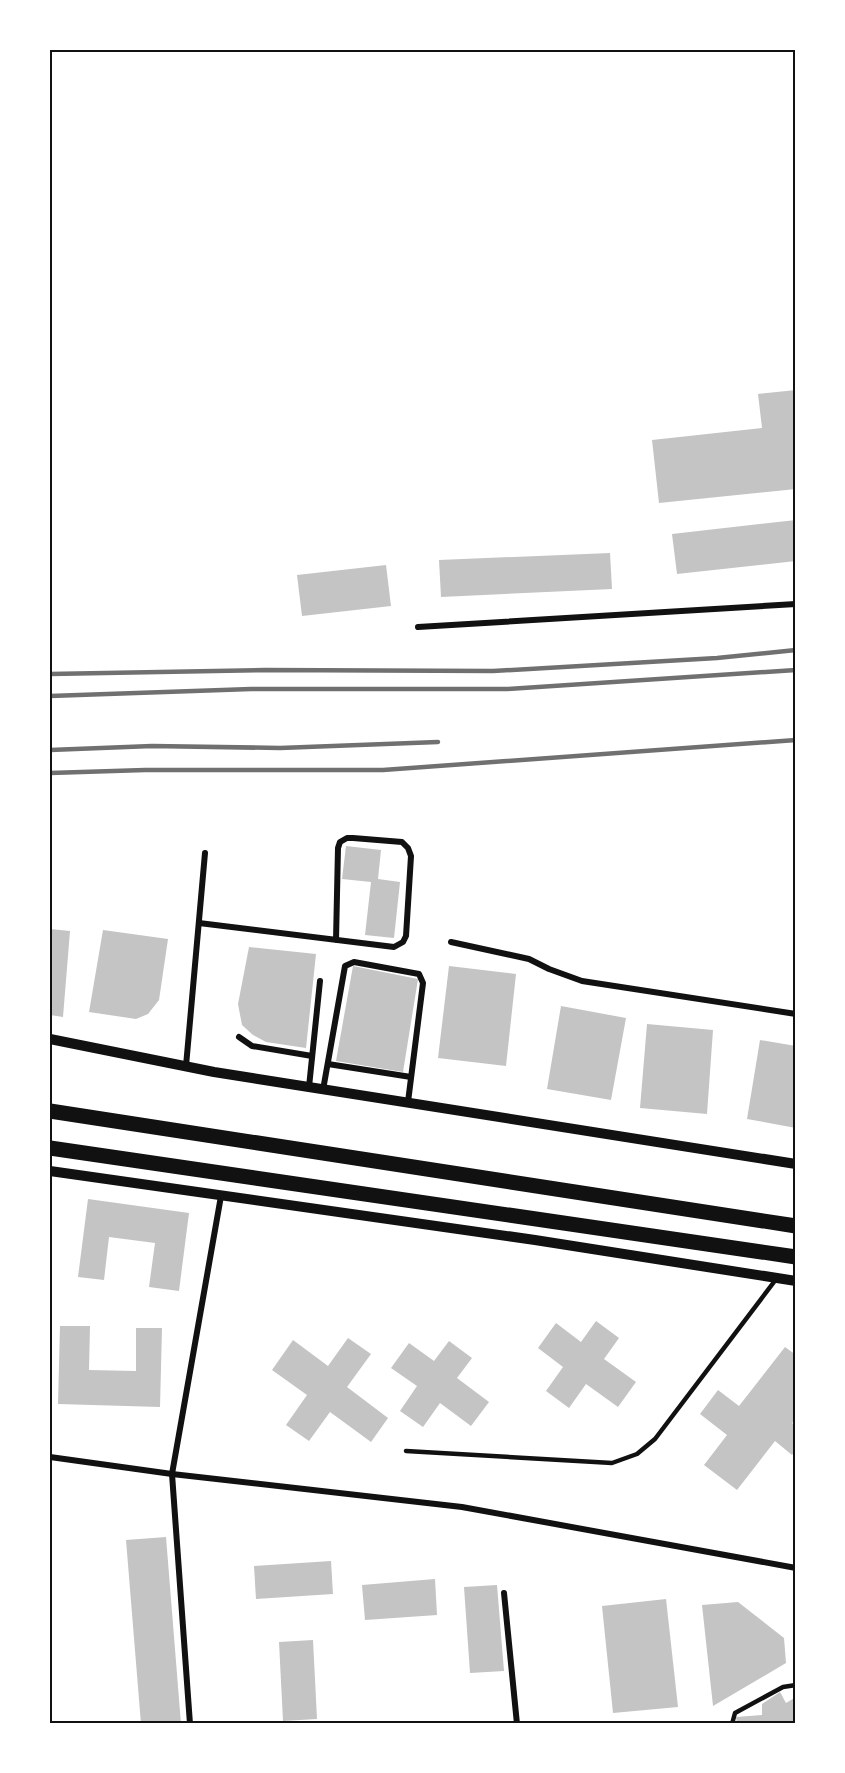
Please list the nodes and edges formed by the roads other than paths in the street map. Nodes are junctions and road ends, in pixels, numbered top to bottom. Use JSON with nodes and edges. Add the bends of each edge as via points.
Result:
{"nodes":[{"id":1,"x":795,"y":604,"type":"edge"},
{"id":2,"x":418,"y":627,"type":"dead end"},
{"id":3,"x":205,"y":853,"type":"dead end"},
{"id":4,"x":199,"y":922,"type":"junction"},
{"id":5,"x":336,"y":940,"type":"junction"},
{"id":6,"x":451,"y":942,"type":"dead end"},
{"id":7,"x":321,"y":981,"type":"dead end"},
{"id":8,"x":795,"y":1014,"type":"edge"},
{"id":9,"x":239,"y":1037,"type":"dead end"},
{"id":10,"x":50,"y":1039,"type":"edge"},
{"id":11,"x":312,"y":1056,"type":"junction"},
{"id":12,"x":328,"y":1064,"type":"junction"},
{"id":13,"x":186,"y":1066,"type":"junction"},
{"id":14,"x":411,"y":1077,"type":"junction"},
{"id":15,"x":309,"y":1087,"type":"junction"},
{"id":16,"x":323,"y":1090,"type":"junction"},
{"id":17,"x":408,"y":1102,"type":"junction"},
{"id":18,"x":50,"y":1111,"type":"edge"},
{"id":19,"x":50,"y":1148,"type":"edge"},
{"id":20,"x":795,"y":1164,"type":"edge"},
{"id":21,"x":50,"y":1171,"type":"edge"},
{"id":22,"x":221,"y":1196,"type":"junction"},
{"id":23,"x":795,"y":1226,"type":"edge"},
{"id":24,"x":795,"y":1257,"type":"edge"},
{"id":25,"x":777,"y":1278,"type":"junction"},
{"id":26,"x":795,"y":1281,"type":"edge"},
{"id":27,"x":406,"y":1451,"type":"dead end"},
{"id":28,"x":50,"y":1457,"type":"edge"},
{"id":29,"x":172,"y":1474,"type":"junction"},
{"id":30,"x":795,"y":1568,"type":"edge"},
{"id":31,"x":504,"y":1593,"type":"dead end"},
{"id":32,"x":795,"y":1685,"type":"edge"},
{"id":33,"x":190,"y":1724,"type":"edge"},
{"id":34,"x":517,"y":1724,"type":"edge"},
{"id":35,"x":732,"y":1724,"type":"edge"}],
"edges":[{"from":1,"to":2,"type":"street"},
{"from":3,"to":4,"type":"street"},
{"from":4,"to":5,"type":"street"},
{"from":4,"to":13,"type":"street"},
{"from":5,"to":5,"type":"street","via":[[394,947],[403,942],[411,856],[402,842],[353,838],[340,842]]},
{"from":6,"to":8,"type":"street","via":[[529,959],[582,981]]},
{"from":7,"to":11,"type":"street"},
{"from":9,"to":11,"type":"street","via":[[252,1046]]},
{"from":10,"to":13,"type":"street"},
{"from":11,"to":15,"type":"street"},
{"from":12,"to":14,"type":"street"},
{"from":12,"to":14,"type":"street","via":[[345,966],[354,962],[419,974],[422,978]]},
{"from":12,"to":16,"type":"street"},
{"from":13,"to":15,"type":"street"},
{"from":14,"to":17,"type":"street"},
{"from":15,"to":16,"type":"street"},
{"from":16,"to":17,"type":"street"},
{"from":17,"to":20,"type":"street"},
{"from":18,"to":23,"type":"main road"},
{"from":19,"to":24,"type":"main road"},
{"from":21,"to":22,"type":"street"},
{"from":22,"to":25,"type":"street"},
{"from":22,"to":29,"type":"street"},
{"from":25,"to":26,"type":"street"},
{"from":25,"to":27,"type":"lane","via":[[655,1439],[637,1454],[612,1463]]},
{"from":28,"to":29,"type":"street"},
{"from":29,"to":30,"type":"street","via":[[462,1507]]},
{"from":29,"to":33,"type":"street"},
{"from":31,"to":34,"type":"street"},
{"from":32,"to":35,"type":"lane","via":[[783,1687],[735,1713]]}]}
